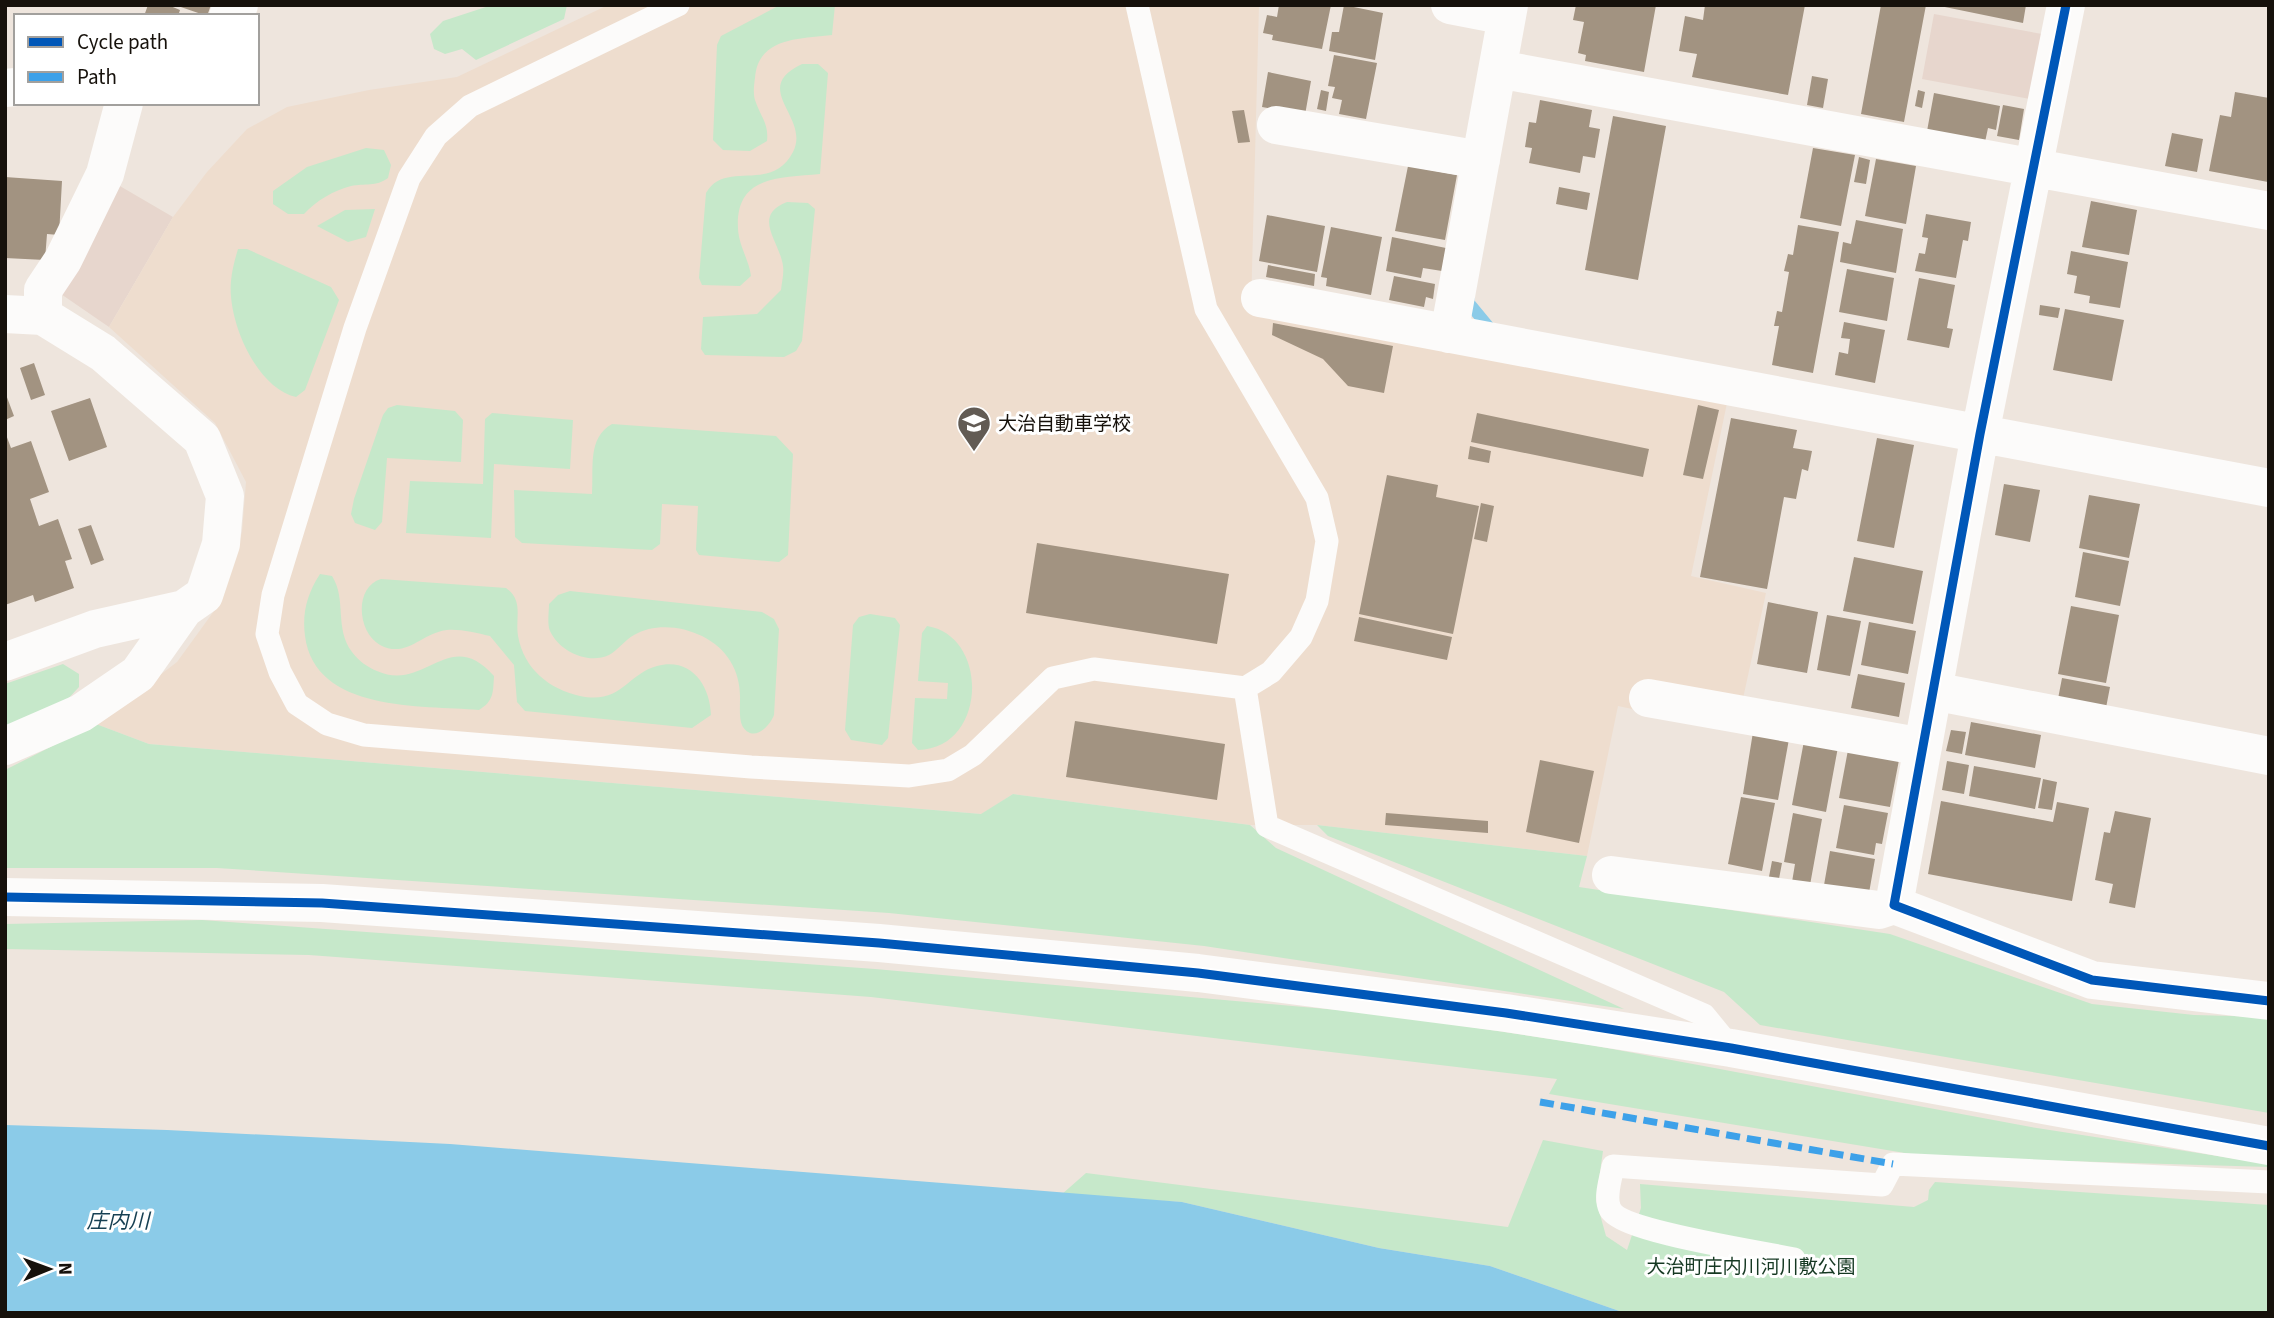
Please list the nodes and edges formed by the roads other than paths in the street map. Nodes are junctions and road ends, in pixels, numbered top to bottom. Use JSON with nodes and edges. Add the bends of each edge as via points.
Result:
{"nodes":[{"id":1,"x":678,"y":5,"type":"edge"},
{"id":2,"x":1137,"y":5,"type":"edge"},
{"id":3,"x":1450,"y":5,"type":"edge"},
{"id":4,"x":2066,"y":5,"type":"edge"},
{"id":5,"x":1508,"y":11,"type":"edge"},
{"id":6,"x":1498,"y":69,"type":"junction"},
{"id":7,"x":123,"y":105,"type":"edge"},
{"id":8,"x":1276,"y":125,"type":"dead end"},
{"id":9,"x":1481,"y":160,"type":"junction"},
{"id":10,"x":2033,"y":168,"type":"junction"},
{"id":11,"x":2269,"y":211,"type":"edge"},
{"id":12,"x":1260,"y":298,"type":"dead end"},
{"id":13,"x":5,"y":314,"type":"edge"},
{"id":14,"x":43,"y":316,"type":"junction"},
{"id":15,"x":1449,"y":334,"type":"junction"},
{"id":16,"x":1980,"y":434,"type":"junction"},
{"id":17,"x":2269,"y":488,"type":"edge"},
{"id":18,"x":184,"y":609,"type":"junction"},
{"id":19,"x":5,"y":662,"type":"edge"},
{"id":20,"x":1245,"y":688,"type":"junction"},
{"id":21,"x":1933,"y":691,"type":"junction"},
{"id":22,"x":1648,"y":698,"type":"dead end"},
{"id":23,"x":5,"y":746,"type":"edge"},
{"id":24,"x":1923,"y":747,"type":"junction"},
{"id":25,"x":2269,"y":756,"type":"edge"},
{"id":26,"x":1611,"y":875,"type":"dead end"},
{"id":27,"x":5,"y":897,"type":"edge"},
{"id":28,"x":1894,"y":905,"type":"junction"},
{"id":29,"x":2269,"y":1001,"type":"edge"},
{"id":30,"x":1731,"y":1048,"type":"junction"},
{"id":31,"x":2269,"y":1146,"type":"edge"},
{"id":32,"x":2269,"y":1182,"type":"edge"},
{"id":33,"x":1794,"y":1259,"type":"dead end"}],
"edges":[{"from":1,"to":20,"type":"lane","via":[[470,106],[436,136],[409,178],[355,328],[273,595],[267,634],[297,704],[327,724],[364,735],[909,776],[948,770],[973,755],[1053,678],[1094,669]]},
{"from":2,"to":20,"type":"lane","via":[[1206,309],[1317,498],[1327,541],[1317,600],[1301,637],[1271,673]]},
{"from":3,"to":5,"type":"street"},
{"from":4,"to":10,"type":"street"},
{"from":5,"to":6,"type":"street"},
{"from":6,"to":9,"type":"street"},
{"from":6,"to":10,"type":"street"},
{"from":7,"to":14,"type":"street","via":[[105,174],[43,290]]},
{"from":8,"to":9,"type":"street"},
{"from":9,"to":15,"type":"street"},
{"from":10,"to":11,"type":"street"},
{"from":10,"to":16,"type":"street"},
{"from":12,"to":15,"type":"street"},
{"from":13,"to":14,"type":"street"},
{"from":14,"to":18,"type":"street","via":[[103,353],[202,439],[225,496],[221,544],[204,595]]},
{"from":15,"to":16,"type":"street"},
{"from":16,"to":17,"type":"street"},
{"from":16,"to":21,"type":"street"},
{"from":18,"to":19,"type":"street","via":[[95,629]]},
{"from":18,"to":23,"type":"street","via":[[138,674],[81,713]]},
{"from":20,"to":30,"type":"lane","via":[[1267,826],[1704,1015]]},
{"from":21,"to":24,"type":"street"},
{"from":21,"to":25,"type":"street"},
{"from":22,"to":24,"type":"street"},
{"from":24,"to":28,"type":"street"},
{"from":26,"to":28,"type":"street","via":[[1879,909]]},
{"from":27,"to":30,"type":"street","via":[[322,902],[879,943],[1198,973]]},
{"from":28,"to":29,"type":"street","via":[[2092,980]]},
{"from":30,"to":31,"type":"street"},
{"from":32,"to":33,"type":"lane","via":[[1893,1164],[1882,1185],[1613,1166],[1607,1196],[1617,1218],[1643,1228]]}]}
